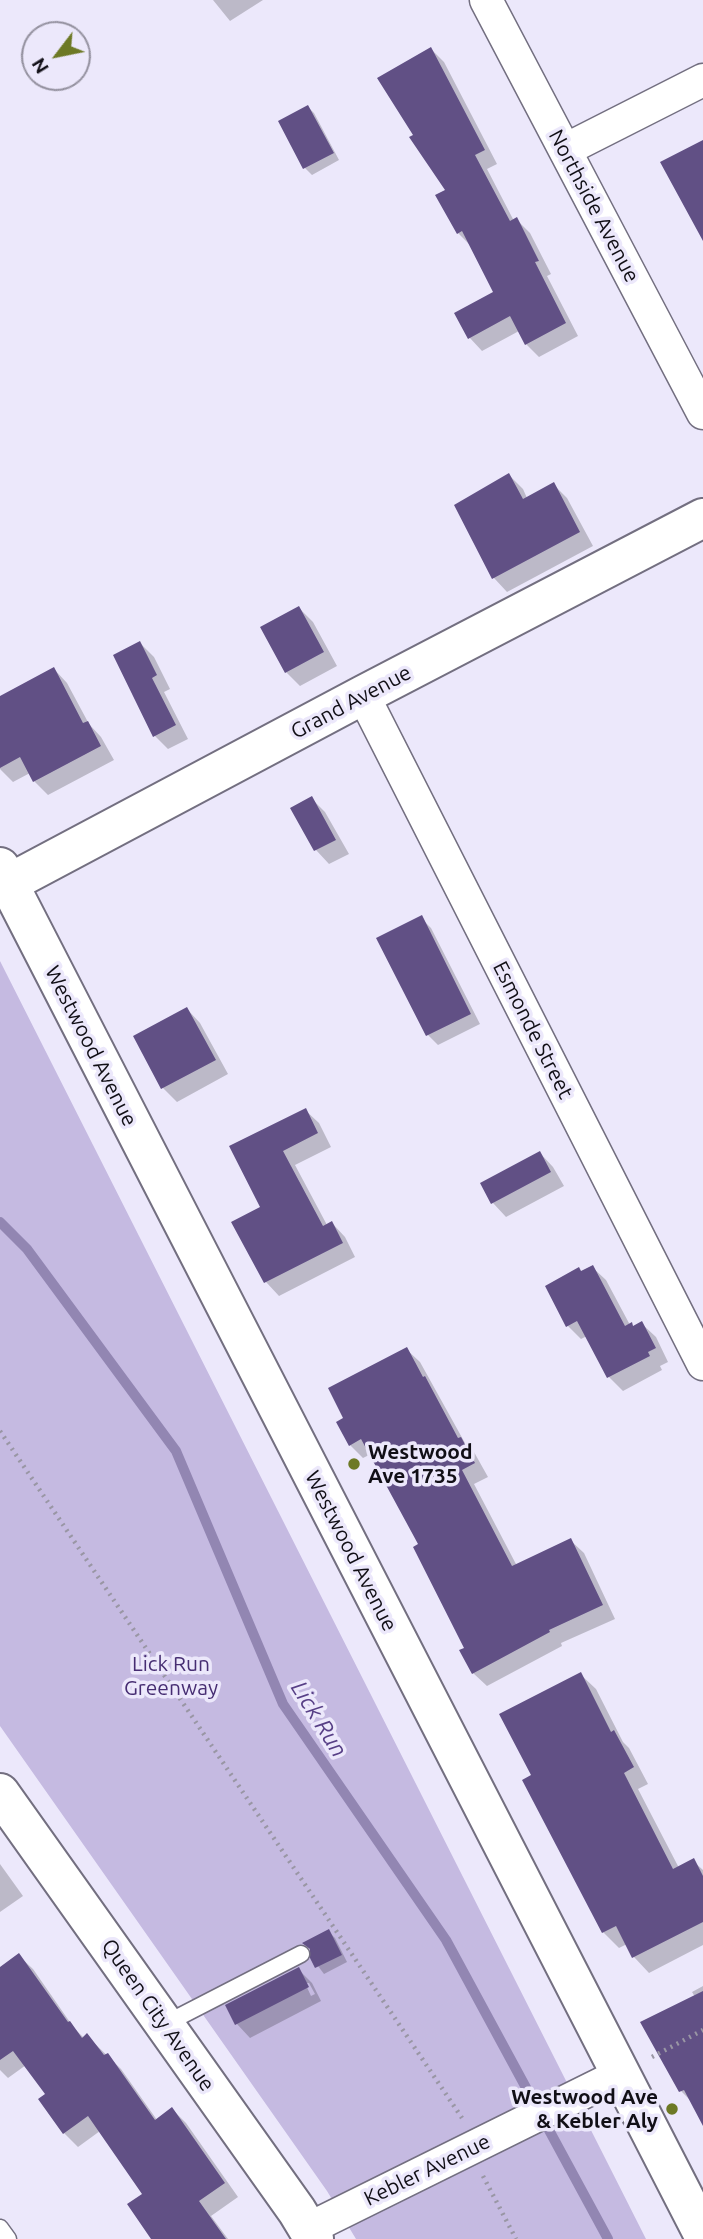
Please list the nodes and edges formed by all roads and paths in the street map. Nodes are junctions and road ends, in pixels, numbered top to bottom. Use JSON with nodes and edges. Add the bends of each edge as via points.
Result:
{"nodes":[{"id":1,"x":486,"y":0,"type":"edge"},
{"id":2,"x":703,"y":80,"type":"edge"},
{"id":3,"x":565,"y":150,"type":"junction"},
{"id":4,"x":703,"y":413,"type":"edge"},
{"id":5,"x":703,"y":518,"type":"edge"},
{"id":6,"x":363,"y":695,"type":"junction"},
{"id":7,"x":3,"y":879,"type":"edge"},
{"id":8,"x":703,"y":1364,"type":"edge"},
{"id":9,"x":0,"y":1430,"type":"edge"},
{"id":10,"x":0,"y":1793,"type":"edge"},
{"id":11,"x":301,"y":1954,"type":"dead end"},
{"id":12,"x":165,"y":2024,"type":"junction"},
{"id":13,"x":703,"y":2031,"type":"edge"},
{"id":14,"x":634,"y":2067,"type":"junction"},
{"id":15,"x":466,"y":2125,"type":"dead end"},
{"id":16,"x":480,"y":2169,"type":"dead end"},
{"id":17,"x":0,"y":2228,"type":"edge"},
{"id":18,"x":311,"y":2234,"type":"edge"},
{"id":19,"x":703,"y":2234,"type":"edge"},
{"id":20,"x":8,"y":2239,"type":"edge"},
{"id":21,"x":516,"y":2239,"type":"edge"}],
"edges":[{"from":1,"to":3,"type":"street","name":"Northside Avenue"},
{"from":2,"to":3,"type":"street"},
{"from":3,"to":4,"type":"street","name":"Northside Avenue"},
{"from":5,"to":6,"type":"main road","name":"Grand Avenue"},
{"from":6,"to":7,"type":"main road","name":"Grand Avenue"},
{"from":6,"to":8,"type":"street","name":"Esmonde Street"},
{"from":7,"to":14,"type":"main road","name":"Westwood Avenue"},
{"from":9,"to":15,"type":"path"},
{"from":10,"to":12,"type":"main road","name":"Queen City Avenue"},
{"from":11,"to":12,"type":"lane"},
{"from":12,"to":18,"type":"main road","name":"Queen City Avenue"},
{"from":13,"to":14,"type":"path"},
{"from":14,"to":18,"type":"street","name":"Kebler Avenue"},
{"from":14,"to":19,"type":"main road","name":"Westwood Avenue"},
{"from":16,"to":21,"type":"path"},
{"from":17,"to":20,"type":"lane"}]}
